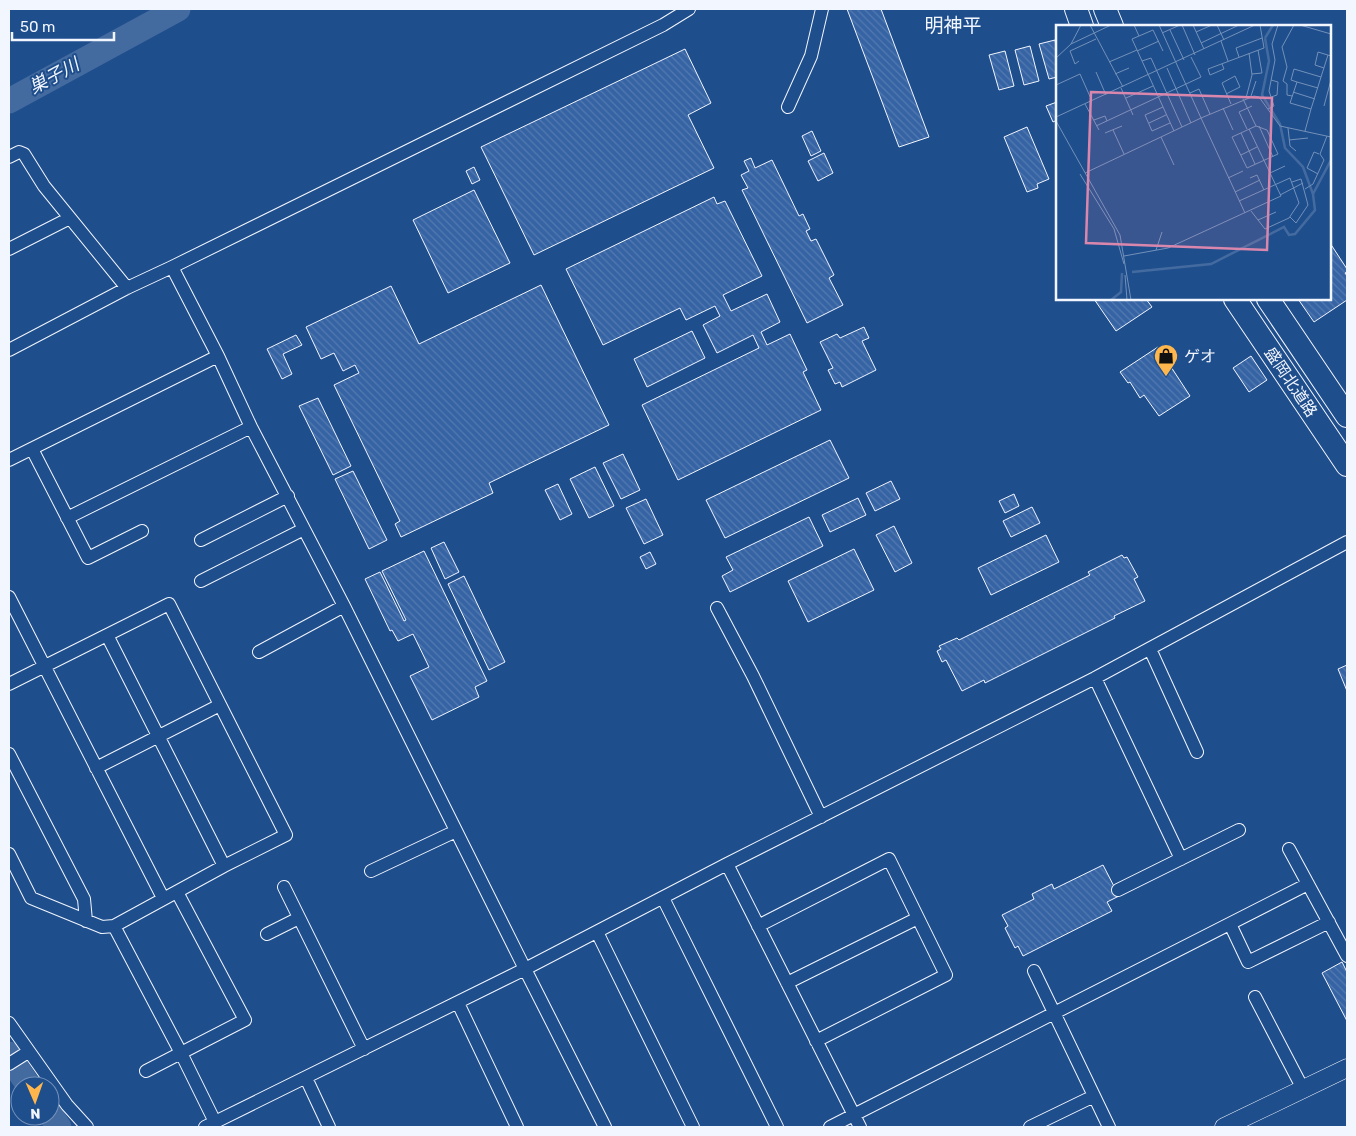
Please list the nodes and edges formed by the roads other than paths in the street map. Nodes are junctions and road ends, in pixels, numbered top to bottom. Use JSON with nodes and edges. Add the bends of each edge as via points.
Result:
{"nodes":[{"id":1,"x":689,"y":9,"type":"edge"},
{"id":2,"x":822,"y":9,"type":"edge"},
{"id":3,"x":1076,"y":9,"type":"edge"},
{"id":4,"x":1105,"y":9,"type":"edge"},
{"id":5,"x":1082,"y":25,"type":"edge"},
{"id":6,"x":1112,"y":25,"type":"edge"},
{"id":7,"x":788,"y":107,"type":"dead end"},
{"id":8,"x":9,"y":157,"type":"edge"},
{"id":9,"x":70,"y":218,"type":"junction"},
{"id":10,"x":9,"y":249,"type":"edge"},
{"id":11,"x":172,"y":267,"type":"junction"},
{"id":12,"x":127,"y":288,"type":"junction"},
{"id":13,"x":1236,"y":300,"type":"edge"},
{"id":14,"x":1269,"y":300,"type":"edge"},
{"id":15,"x":9,"y":350,"type":"edge"},
{"id":16,"x":218,"y":356,"type":"junction"},
{"id":17,"x":1347,"y":416,"type":"edge"},
{"id":18,"x":251,"y":427,"type":"junction"},
{"id":19,"x":32,"y":449,"type":"junction"},
{"id":20,"x":9,"y":460,"type":"edge"},
{"id":21,"x":1347,"y":465,"type":"edge"},
{"id":22,"x":288,"y":496,"type":"junction"},
{"id":23,"x":67,"y":518,"type":"junction"},
{"id":24,"x":304,"y":529,"type":"junction"},
{"id":25,"x":142,"y":531,"type":"dead end"},
{"id":26,"x":201,"y":540,"type":"dead end"},
{"id":27,"x":1347,"y":542,"type":"edge"},
{"id":28,"x":200,"y":581,"type":"dead end"},
{"id":29,"x":9,"y":597,"type":"edge"},
{"id":30,"x":344,"y":606,"type":"junction"},
{"id":31,"x":717,"y":608,"type":"dead end"},
{"id":32,"x":107,"y":635,"type":"junction"},
{"id":33,"x":1150,"y":649,"type":"junction"},
{"id":34,"x":259,"y":652,"type":"dead end"},
{"id":35,"x":44,"y":666,"type":"junction"},
{"id":36,"x":1096,"y":678,"type":"junction"},
{"id":37,"x":9,"y":684,"type":"edge"},
{"id":38,"x":220,"y":705,"type":"junction"},
{"id":39,"x":158,"y":736,"type":"junction"},
{"id":40,"x":1197,"y":752,"type":"dead end"},
{"id":41,"x":9,"y":754,"type":"edge"},
{"id":42,"x":96,"y":768,"type":"junction"},
{"id":43,"x":821,"y":817,"type":"junction"},
{"id":44,"x":456,"y":830,"type":"junction"},
{"id":45,"x":1239,"y":830,"type":"dead end"},
{"id":46,"x":1289,"y":849,"type":"dead end"},
{"id":47,"x":9,"y":854,"type":"edge"},
{"id":48,"x":1181,"y":859,"type":"junction"},
{"id":49,"x":727,"y":864,"type":"junction"},
{"id":50,"x":224,"y":866,"type":"junction"},
{"id":51,"x":371,"y":871,"type":"dead end"},
{"id":52,"x":1308,"y":884,"type":"junction"},
{"id":53,"x":284,"y":887,"type":"dead end"},
{"id":54,"x":1118,"y":890,"type":"dead end"},
{"id":55,"x":177,"y":892,"type":"junction"},
{"id":56,"x":163,"y":898,"type":"junction"},
{"id":57,"x":663,"y":898,"type":"junction"},
{"id":58,"x":300,"y":918,"type":"junction"},
{"id":59,"x":918,"y":918,"type":"junction"},
{"id":60,"x":86,"y":921,"type":"junction"},
{"id":61,"x":1329,"y":922,"type":"junction"},
{"id":62,"x":1230,"y":924,"type":"junction"},
{"id":63,"x":114,"y":926,"type":"junction"},
{"id":64,"x":758,"y":926,"type":"junction"},
{"id":65,"x":597,"y":932,"type":"junction"},
{"id":66,"x":267,"y":934,"type":"dead end"},
{"id":67,"x":1347,"y":956,"type":"edge"},
{"id":68,"x":525,"y":969,"type":"junction"},
{"id":69,"x":1034,"y":971,"type":"dead end"},
{"id":70,"x":787,"y":983,"type":"junction"},
{"id":71,"x":1255,"y":997,"type":"dead end"},
{"id":72,"x":458,"y":1003,"type":"junction"},
{"id":73,"x":1054,"y":1014,"type":"junction"},
{"id":74,"x":9,"y":1023,"type":"edge"},
{"id":75,"x":816,"y":1041,"type":"junction"},
{"id":76,"x":364,"y":1049,"type":"junction"},
{"id":77,"x":181,"y":1053,"type":"junction"},
{"id":78,"x":19,"y":1057,"type":"edge"},
{"id":79,"x":1347,"y":1070,"type":"edge"},
{"id":80,"x":146,"y":1071,"type":"dead end"},
{"id":81,"x":306,"y":1078,"type":"junction"},
{"id":82,"x":1303,"y":1089,"type":"junction"},
{"id":83,"x":1094,"y":1096,"type":"junction"},
{"id":84,"x":854,"y":1115,"type":"junction"},
{"id":85,"x":1243,"y":1123,"type":"edge"},
{"id":86,"x":210,"y":1125,"type":"edge"},
{"id":87,"x":87,"y":1127,"type":"edge"},
{"id":88,"x":329,"y":1127,"type":"edge"},
{"id":89,"x":516,"y":1127,"type":"edge"},
{"id":90,"x":605,"y":1127,"type":"edge"},
{"id":91,"x":693,"y":1127,"type":"edge"},
{"id":92,"x":777,"y":1127,"type":"edge"},
{"id":93,"x":830,"y":1127,"type":"edge"},
{"id":94,"x":860,"y":1127,"type":"edge"},
{"id":95,"x":1030,"y":1127,"type":"edge"},
{"id":96,"x":1109,"y":1127,"type":"edge"},
{"id":97,"x":1224,"y":1127,"type":"edge"}],
"edges":[{"from":1,"to":11,"type":"street","via":[[663,25]]},
{"from":2,"to":7,"type":"street","via":[[811,56]]},
{"from":3,"to":5,"type":"highway"},
{"from":4,"to":6,"type":"highway"},
{"from":8,"to":9,"type":"street","via":[[19,152],[24,154]]},
{"from":9,"to":10,"type":"street"},
{"from":9,"to":12,"type":"street"},
{"from":11,"to":12,"type":"street"},
{"from":11,"to":16,"type":"street"},
{"from":12,"to":15,"type":"street"},
{"from":13,"to":21,"type":"highway","name":"盛岡北道路"},
{"from":14,"to":17,"type":"highway","name":"盛岡北道路"},
{"from":16,"to":18,"type":"street"},
{"from":16,"to":19,"type":"street"},
{"from":18,"to":22,"type":"street"},
{"from":18,"to":23,"type":"street"},
{"from":19,"to":20,"type":"street"},
{"from":19,"to":23,"type":"street"},
{"from":22,"to":24,"type":"street"},
{"from":22,"to":26,"type":"street"},
{"from":23,"to":25,"type":"street","via":[[88,558]]},
{"from":24,"to":28,"type":"street"},
{"from":24,"to":30,"type":"street"},
{"from":27,"to":33,"type":"street"},
{"from":29,"to":35,"type":"street"},
{"from":30,"to":34,"type":"street"},
{"from":30,"to":44,"type":"street"},
{"from":31,"to":43,"type":"street"},
{"from":32,"to":35,"type":"street"},
{"from":32,"to":38,"type":"street","via":[[169,604]]},
{"from":32,"to":39,"type":"street"},
{"from":33,"to":36,"type":"street"},
{"from":33,"to":40,"type":"street"},
{"from":35,"to":37,"type":"street"},
{"from":35,"to":42,"type":"street"},
{"from":36,"to":43,"type":"street"},
{"from":36,"to":48,"type":"street"},
{"from":38,"to":39,"type":"street"},
{"from":38,"to":50,"type":"street","via":[[286,835]]},
{"from":39,"to":42,"type":"street"},
{"from":39,"to":50,"type":"street"},
{"from":41,"to":60,"type":"street","via":[[84,899]]},
{"from":42,"to":56,"type":"street"},
{"from":43,"to":49,"type":"street"},
{"from":44,"to":51,"type":"street"},
{"from":44,"to":68,"type":"street"},
{"from":45,"to":48,"type":"street"},
{"from":46,"to":52,"type":"street"},
{"from":47,"to":60,"type":"street","via":[[31,898]]},
{"from":48,"to":54,"type":"street"},
{"from":49,"to":57,"type":"street"},
{"from":49,"to":64,"type":"street"},
{"from":50,"to":55,"type":"street"},
{"from":52,"to":61,"type":"street"},
{"from":52,"to":62,"type":"street"},
{"from":53,"to":58,"type":"street"},
{"from":55,"to":56,"type":"street"},
{"from":55,"to":77,"type":"street","via":[[245,1020]]},
{"from":56,"to":63,"type":"street"},
{"from":57,"to":65,"type":"street"},
{"from":57,"to":92,"type":"street"},
{"from":58,"to":66,"type":"street"},
{"from":58,"to":76,"type":"street"},
{"from":59,"to":64,"type":"street","via":[[889,859]]},
{"from":59,"to":70,"type":"street"},
{"from":59,"to":75,"type":"street","via":[[946,975]]},
{"from":60,"to":63,"type":"street","via":[[102,927]]},
{"from":61,"to":62,"type":"street","via":[[1248,962]]},
{"from":61,"to":67,"type":"street"},
{"from":62,"to":73,"type":"street"},
{"from":63,"to":77,"type":"street"},
{"from":64,"to":70,"type":"street"},
{"from":65,"to":68,"type":"street"},
{"from":65,"to":91,"type":"street"},
{"from":68,"to":72,"type":"street"},
{"from":68,"to":90,"type":"street"},
{"from":69,"to":73,"type":"street"},
{"from":70,"to":75,"type":"street"},
{"from":71,"to":82,"type":"street"},
{"from":72,"to":76,"type":"street"},
{"from":72,"to":89,"type":"street"},
{"from":73,"to":83,"type":"street"},
{"from":73,"to":84,"type":"street"},
{"from":74,"to":78,"type":"street"},
{"from":75,"to":84,"type":"street"},
{"from":76,"to":81,"type":"street"},
{"from":77,"to":80,"type":"street"},
{"from":77,"to":86,"type":"street"},
{"from":78,"to":87,"type":"street"},
{"from":79,"to":82,"type":"street"},
{"from":81,"to":86,"type":"street"},
{"from":81,"to":88,"type":"street"},
{"from":82,"to":85,"type":"street"},
{"from":83,"to":95,"type":"street"},
{"from":83,"to":96,"type":"street"},
{"from":84,"to":93,"type":"street"},
{"from":84,"to":94,"type":"street"},
{"from":85,"to":97,"type":"street"}]}
